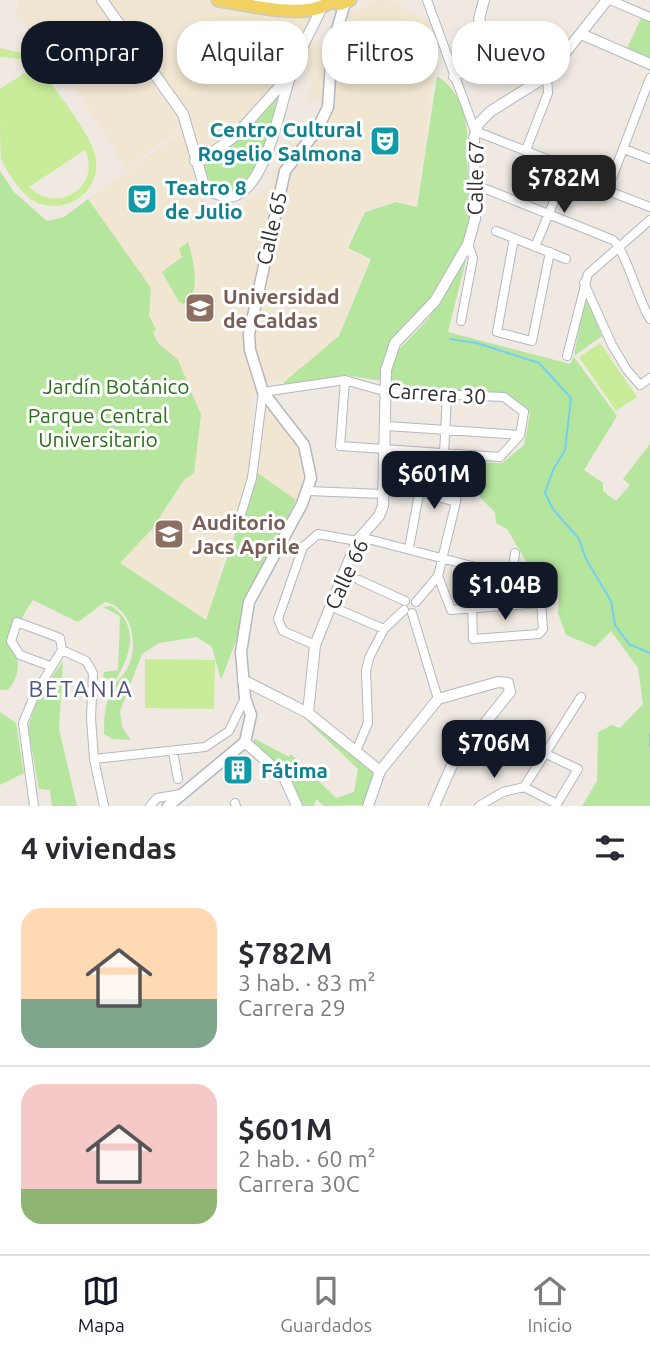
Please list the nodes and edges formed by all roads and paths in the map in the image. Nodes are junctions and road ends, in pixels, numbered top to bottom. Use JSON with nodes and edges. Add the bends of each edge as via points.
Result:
{"nodes":[{"id":1,"x":102,"y":0,"type":"edge"},
{"id":2,"x":218,"y":0,"type":"edge"},
{"id":3,"x":427,"y":0,"type":"edge"},
{"id":4,"x":482,"y":0,"type":"edge"},
{"id":5,"x":609,"y":0,"type":"edge"},
{"id":6,"x":333,"y":2,"type":"edge"},
{"id":7,"x":241,"y":3,"type":"junction"},
{"id":8,"x":308,"y":8,"type":"junction"},
{"id":9,"x":650,"y":17,"type":"edge"},
{"id":10,"x":480,"y":21,"type":"edge"},
{"id":11,"x":314,"y":23,"type":"junction"},
{"id":12,"x":581,"y":34,"type":"junction"},
{"id":13,"x":308,"y":36,"type":"edge"},
{"id":14,"x":570,"y":48,"type":"edge"},
{"id":15,"x":650,"y":64,"type":"edge"},
{"id":16,"x":452,"y":74,"type":"edge"},
{"id":17,"x":650,"y":78,"type":"edge"},
{"id":18,"x":282,"y":84,"type":"edge"},
{"id":19,"x":288,"y":84,"type":"edge"},
{"id":20,"x":456,"y":84,"type":"edge"},
{"id":21,"x":534,"y":84,"type":"edge"},
{"id":22,"x":547,"y":84,"type":"edge"},
{"id":23,"x":475,"y":131,"type":"junction"},
{"id":24,"x":624,"y":149,"type":"junction"},
{"id":25,"x":526,"y":150,"type":"junction"},
{"id":26,"x":650,"y":159,"type":"edge"},
{"id":27,"x":195,"y":161,"type":"junction"},
{"id":28,"x":566,"y":172,"type":"junction"},
{"id":29,"x":476,"y":185,"type":"junction"},
{"id":30,"x":607,"y":191,"type":"junction"},
{"id":31,"x":650,"y":206,"type":"edge"},
{"id":32,"x":549,"y":212,"type":"junction"},
{"id":33,"x":650,"y":220,"type":"edge"},
{"id":34,"x":496,"y":231,"type":"dead end"},
{"id":35,"x":514,"y":239,"type":"junction"},
{"id":36,"x":468,"y":244,"type":"junction"},
{"id":37,"x":620,"y":246,"type":"junction"},
{"id":38,"x":536,"y":247,"type":"junction"},
{"id":39,"x":550,"y":252,"type":"junction"},
{"id":40,"x":566,"y":259,"type":"dead end"},
{"id":41,"x":584,"y":282,"type":"junction"},
{"id":42,"x":650,"y":319,"type":"edge"},
{"id":43,"x":461,"y":321,"type":"dead end"},
{"id":44,"x":389,"y":355,"type":"joint"},
{"id":45,"x":567,"y":356,"type":"dead end"},
{"id":46,"x":650,"y":378,"type":"edge"},
{"id":47,"x":345,"y":380,"type":"junction"},
{"id":48,"x":263,"y":392,"type":"junction"},
{"id":49,"x":387,"y":392,"type":"junction"},
{"id":50,"x":447,"y":394,"type":"junction"},
{"id":51,"x":387,"y":426,"type":"junction"},
{"id":52,"x":447,"y":429,"type":"junction"},
{"id":53,"x":520,"y":435,"type":"junction"},
{"id":54,"x":385,"y":451,"type":"junction"},
{"id":55,"x":444,"y":454,"type":"junction"},
{"id":56,"x":458,"y":467,"type":"dead end"},
{"id":57,"x":308,"y":491,"type":"junction"},
{"id":58,"x":384,"y":494,"type":"junction"},
{"id":59,"x":456,"y":502,"type":"junction"},
{"id":60,"x":240,"y":517,"type":"dead end"},
{"id":61,"x":359,"y":539,"type":"junction"},
{"id":62,"x":409,"y":548,"type":"junction"},
{"id":63,"x":515,"y":553,"type":"dead end"},
{"id":64,"x":443,"y":557,"type":"junction"},
{"id":65,"x":438,"y":576,"type":"junction"},
{"id":66,"x":359,"y":580,"type":"dead end"},
{"id":67,"x":330,"y":606,"type":"junction"},
{"id":68,"x":472,"y":606,"type":"junction"},
{"id":69,"x":407,"y":608,"type":"junction"},
{"id":70,"x":384,"y":629,"type":"junction"},
{"id":71,"x":315,"y":645,"type":"junction"},
{"id":72,"x":62,"y":650,"type":"junction"},
{"id":73,"x":50,"y":666,"type":"junction"},
{"id":74,"x":243,"y":680,"type":"junction"},
{"id":75,"x":581,"y":697,"type":"dead end"},
{"id":76,"x":245,"y":698,"type":"junction"},
{"id":77,"x":438,"y":699,"type":"junction"},
{"id":78,"x":308,"y":713,"type":"junction"},
{"id":79,"x":245,"y":742,"type":"junction"},
{"id":80,"x":356,"y":751,"type":"junction"},
{"id":81,"x":173,"y":752,"type":"junction"},
{"id":82,"x":544,"y":753,"type":"junction"},
{"id":83,"x":94,"y":759,"type":"junction"},
{"id":84,"x":380,"y":771,"type":"junction"},
{"id":85,"x":178,"y":779,"type":"dead end"},
{"id":86,"x":524,"y":787,"type":"junction"},
{"id":87,"x":181,"y":794,"type":"junction"},
{"id":88,"x":34,"y":806,"type":"edge"},
{"id":89,"x":104,"y":806,"type":"edge"},
{"id":90,"x":150,"y":806,"type":"edge"},
{"id":91,"x":168,"y":806,"type":"edge"},
{"id":92,"x":297,"y":806,"type":"edge"},
{"id":93,"x":368,"y":806,"type":"edge"},
{"id":94,"x":434,"y":806,"type":"edge"},
{"id":95,"x":479,"y":806,"type":"edge"}],
"edges":[{"from":1,"to":27,"type":"street","via":[[183,114]]},
{"from":2,"to":7,"type":"main road"},
{"from":3,"to":16,"type":"street"},
{"from":4,"to":10,"type":"street"},
{"from":5,"to":9,"type":"street"},
{"from":5,"to":12,"type":"street","name":"Calle 67"},
{"from":6,"to":7,"type":"main road"},
{"from":6,"to":8,"type":"main road"},
{"from":6,"to":11,"type":"street"},
{"from":6,"to":48,"type":"main road","name":"Calle 65","via":[[337,28],[328,107],[317,130],[285,171],[251,315],[250,349]]},
{"from":7,"to":8,"type":"main road","via":[[264,10]]},
{"from":8,"to":11,"type":"street"},
{"from":11,"to":13,"type":"street"},
{"from":12,"to":14,"type":"street","name":"Calle 67"},
{"from":12,"to":15,"type":"street"},
{"from":17,"to":24,"type":"street"},
{"from":18,"to":27,"type":"street","via":[[235,136]]},
{"from":19,"to":27,"type":"street","via":[[274,134],[241,193],[223,197],[205,189]]},
{"from":20,"to":23,"type":"street"},
{"from":21,"to":23,"type":"street","name":"Calle 67","via":[[491,111]]},
{"from":22,"to":25,"type":"street"},
{"from":23,"to":25,"type":"street"},
{"from":23,"to":29,"type":"street","name":"Calle 67"},
{"from":24,"to":26,"type":"street"},
{"from":24,"to":30,"type":"street"},
{"from":25,"to":28,"type":"street","via":[[562,165]]},
{"from":28,"to":30,"type":"street"},
{"from":28,"to":32,"type":"street"},
{"from":29,"to":32,"type":"street"},
{"from":29,"to":36,"type":"street","name":"Calle 67","via":[[475,219]]},
{"from":30,"to":31,"type":"street"},
{"from":32,"to":37,"type":"street"},
{"from":32,"to":38,"type":"street"},
{"from":33,"to":37,"type":"street"},
{"from":34,"to":35,"type":"street"},
{"from":35,"to":38,"type":"street"},
{"from":35,"to":39,"type":"street","via":[[497,332],[532,341]]},
{"from":36,"to":43,"type":"street","name":"Calle 67","via":[[473,258]]},
{"from":36,"to":44,"type":"street","name":"Calle 67","via":[[435,301]]},
{"from":37,"to":41,"type":"street"},
{"from":37,"to":42,"type":"street"},
{"from":38,"to":39,"type":"street"},
{"from":39,"to":40,"type":"street"},
{"from":41,"to":45,"type":"street"},
{"from":41,"to":46,"type":"street","via":[[626,370],[640,385]]},
{"from":44,"to":49,"type":"street","name":"Calle 66"},
{"from":47,"to":48,"type":"street","name":"Carrera 30"},
{"from":47,"to":49,"type":"street","name":"Carrera 30"},
{"from":47,"to":54,"type":"street","via":[[340,446]]},
{"from":48,"to":57,"type":"main road","name":"Calle 65","via":[[306,450],[311,467]]},
{"from":48,"to":60,"type":"street","via":[[253,474]]},
{"from":49,"to":50,"type":"street","name":"Carrera 30"},
{"from":49,"to":51,"type":"street","name":"Calle 66"},
{"from":50,"to":52,"type":"street"},
{"from":50,"to":53,"type":"street","name":"Carrera 30","via":[[504,397],[524,412]]},
{"from":51,"to":52,"type":"street"},
{"from":51,"to":54,"type":"street","name":"Calle 66"},
{"from":52,"to":53,"type":"street"},
{"from":52,"to":55,"type":"street"},
{"from":53,"to":55,"type":"street","via":[[500,457]]},
{"from":54,"to":55,"type":"street"},
{"from":54,"to":58,"type":"street","name":"Calle 66"},
{"from":56,"to":59,"type":"street"},
{"from":57,"to":58,"type":"street"},
{"from":57,"to":74,"type":"main road","name":"Calle 65","via":[[249,602],[241,652]]},
{"from":58,"to":61,"type":"street","name":"Calle 66","via":[[379,516]]},
{"from":59,"to":62,"type":"street","via":[[421,488]]},
{"from":59,"to":64,"type":"street"},
{"from":61,"to":62,"type":"street"},
{"from":61,"to":67,"type":"street","name":"Calle 66"},
{"from":61,"to":71,"type":"street","via":[[318,534],[303,547],[278,619],[283,631]]},
{"from":62,"to":64,"type":"street"},
{"from":63,"to":64,"type":"street","via":[[512,574]]},
{"from":64,"to":65,"type":"street"},
{"from":65,"to":68,"type":"street","via":[[451,610]]},
{"from":65,"to":69,"type":"street","via":[[416,602],[417,609]]},
{"from":66,"to":69,"type":"street"},
{"from":67,"to":70,"type":"street"},
{"from":67,"to":71,"type":"street","name":"Calle 66"},
{"from":68,"to":68,"type":"street","via":[[473,639],[539,634],[543,629],[541,603]]},
{"from":69,"to":70,"type":"street"},
{"from":69,"to":77,"type":"street"},
{"from":70,"to":80,"type":"street","via":[[366,670],[369,714]]},
{"from":71,"to":78,"type":"street","name":"Calle 66"},
{"from":72,"to":73,"type":"street"},
{"from":72,"to":73,"type":"street","via":[[60,638],[18,622],[11,641],[20,655]]},
{"from":72,"to":83,"type":"street","via":[[86,661],[93,673]]},
{"from":73,"to":88,"type":"street","via":[[23,723]]},
{"from":74,"to":76,"type":"main road","name":"Calle 65"},
{"from":74,"to":78,"type":"street"},
{"from":75,"to":82,"type":"street"},
{"from":76,"to":79,"type":"main road","name":"Calle 65","via":[[251,715]]},
{"from":76,"to":81,"type":"street","via":[[226,734],[205,747]]},
{"from":77,"to":84,"type":"street"},
{"from":77,"to":94,"type":"street","via":[[498,682],[508,683],[510,692],[453,763]]},
{"from":78,"to":80,"type":"street"},
{"from":79,"to":87,"type":"main road"},
{"from":79,"to":92,"type":"street","via":[[284,777]]},
{"from":80,"to":84,"type":"street"},
{"from":81,"to":83,"type":"street"},
{"from":81,"to":85,"type":"street"},
{"from":82,"to":86,"type":"street"},
{"from":82,"to":86,"type":"street","via":[[578,769],[557,804]]},
{"from":83,"to":89,"type":"street"},
{"from":84,"to":93,"type":"street"},
{"from":86,"to":95,"type":"street","via":[[503,792]]},
{"from":87,"to":90,"type":"street","via":[[158,798]]},
{"from":87,"to":91,"type":"main road"}]}
